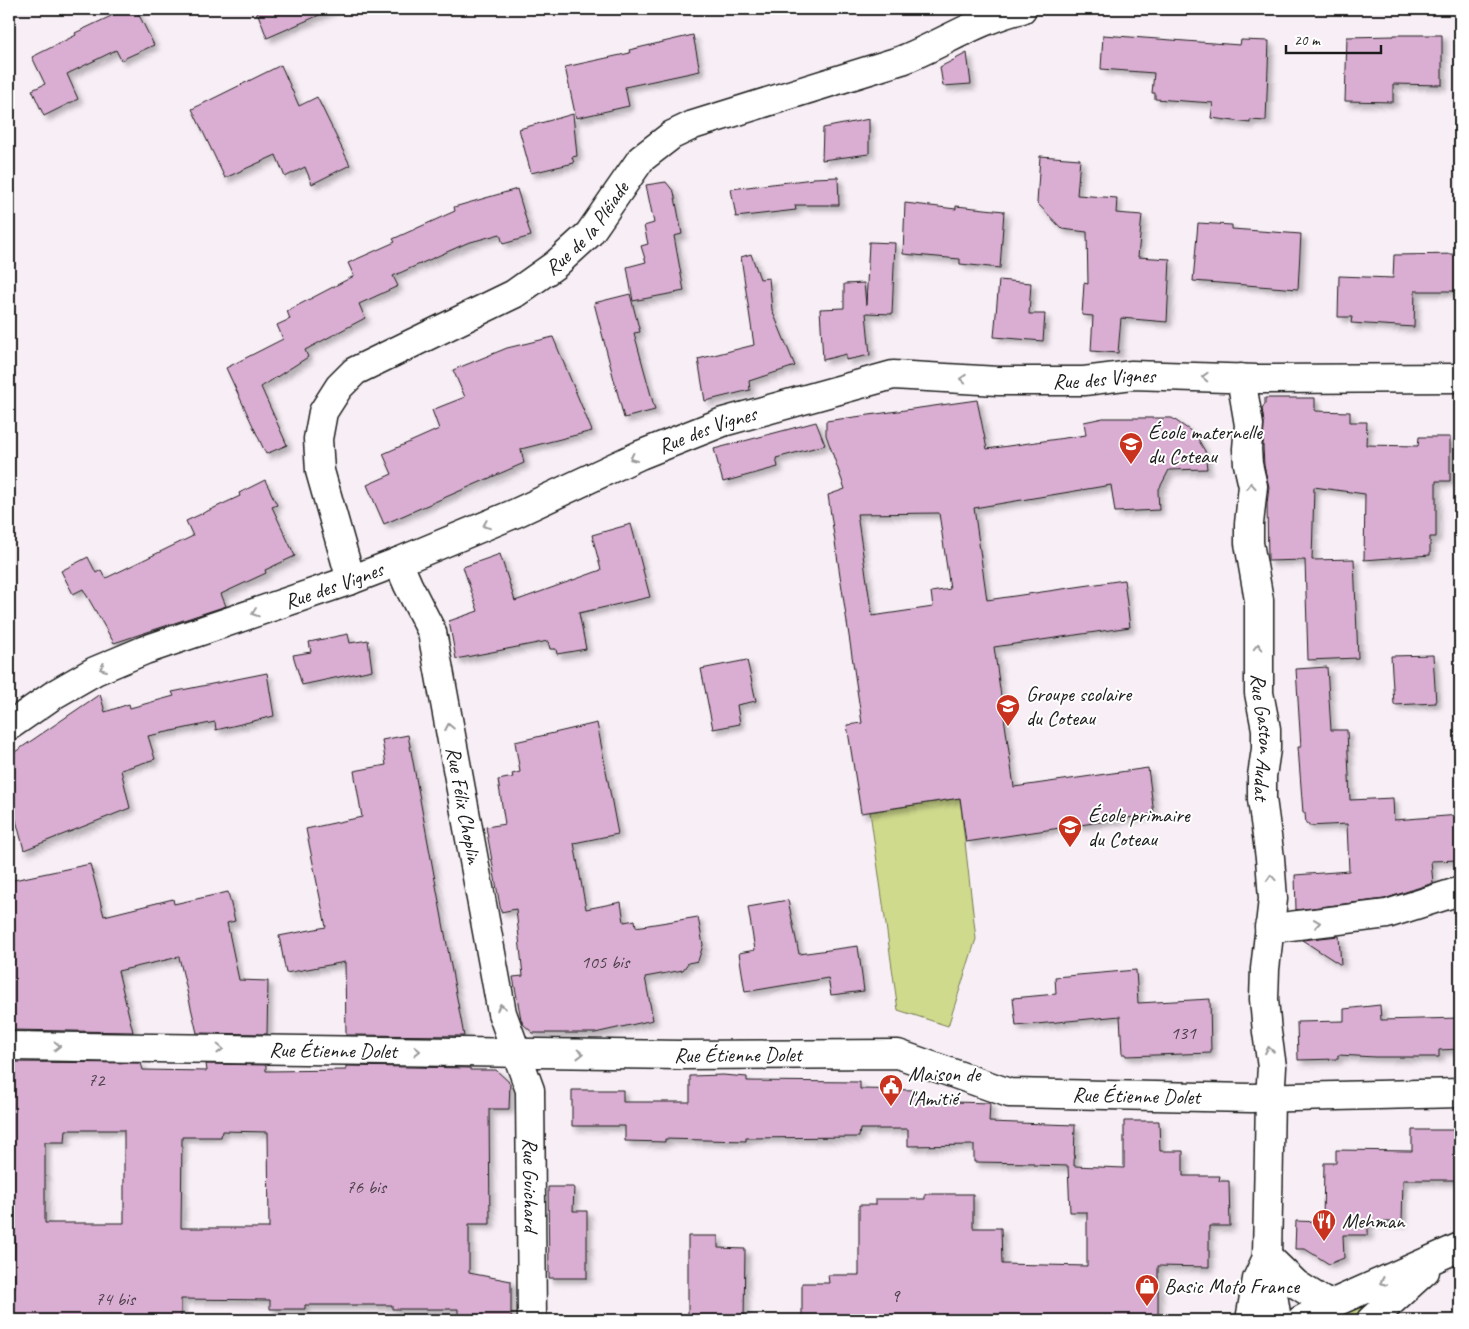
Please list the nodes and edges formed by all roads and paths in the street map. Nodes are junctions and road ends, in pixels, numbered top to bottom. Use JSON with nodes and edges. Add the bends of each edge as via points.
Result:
{"nodes":[{"id":1,"x":1022,"y":9,"type":"edge"},
{"id":2,"x":1241,"y":378,"type":"junction"},
{"id":3,"x":1460,"y":378,"type":"edge"},
{"id":4,"x":398,"y":562,"type":"junction"},
{"id":5,"x":351,"y":580,"type":"junction"},
{"id":6,"x":9,"y":726,"type":"edge"},
{"id":7,"x":1460,"y":891,"type":"edge"},
{"id":8,"x":1269,"y":927,"type":"junction"},
{"id":9,"x":9,"y":1046,"type":"edge"},
{"id":10,"x":517,"y":1053,"type":"junction"},
{"id":11,"x":1460,"y":1093,"type":"edge"},
{"id":12,"x":1270,"y":1098,"type":"junction"},
{"id":13,"x":1452,"y":1251,"type":"edge"},
{"id":14,"x":1267,"y":1256,"type":"junction"},
{"id":15,"x":1329,"y":1305,"type":"junction"},
{"id":16,"x":532,"y":1320,"type":"edge"},
{"id":17,"x":1250,"y":1320,"type":"edge"},
{"id":18,"x":1277,"y":1320,"type":"edge"},
{"id":19,"x":1301,"y":1320,"type":"edge"},
{"id":20,"x":1371,"y":1320,"type":"edge"}],
"edges":[{"from":1,"to":5,"type":"street","name":"Rue de la Pléiade","via":[[1001,14],[902,60],[693,125],[672,135],[642,159],[589,234],[555,265],[514,294],[355,371],[339,387],[323,412],[318,439],[320,471]]},
{"from":2,"to":3,"type":"street","name":"Rue des Vignes"},
{"from":2,"to":4,"type":"street","name":"Rue des Vignes","one_way":true,"via":[[1132,375],[1084,381],[998,381],[893,374],[723,422],[640,455],[516,513]]},
{"from":8,"to":2,"type":"street","name":"Rue Gaston Audat","one_way":true,"via":[[1273,900],[1262,799],[1266,729],[1259,693],[1258,600],[1249,543],[1253,486],[1247,449],[1249,425]]},
{"from":4,"to":5,"type":"street","name":"Rue des Vignes"},
{"from":10,"to":4,"type":"street","name":"Rue Félix Choplin","one_way":true,"via":[[502,1013],[432,632]]},
{"from":5,"to":6,"type":"street","name":"Rue des Vignes","one_way":true,"via":[[145,650],[55,694]]},
{"from":8,"to":7,"type":"street","one_way":true,"via":[[1387,914]]},
{"from":12,"to":8,"type":"street","name":"Rue Gaston Audat","one_way":true,"via":[[1272,1067],[1264,999]]},
{"from":9,"to":10,"type":"street","name":"Rue Étienne Dolet","one_way":true},
{"from":10,"to":12,"type":"street","name":"Rue Étienne Dolet","one_way":true,"via":[[898,1054],[1009,1093]]},
{"from":10,"to":16,"type":"street","name":"Rue Guichard","via":[[530,1090]]},
{"from":11,"to":12,"type":"street","name":"Rue Étienne Dolet"},
{"from":12,"to":14,"type":"street","name":"Rue Gaston Audat"},
{"from":13,"to":15,"type":"street","one_way":true},
{"from":13,"to":20,"type":"street"},
{"from":14,"to":15,"type":"street","via":[[1296,1284]]},
{"from":14,"to":17,"type":"street","via":[[1256,1279]]},
{"from":14,"to":18,"type":"street"},
{"from":15,"to":19,"type":"street"}]}
